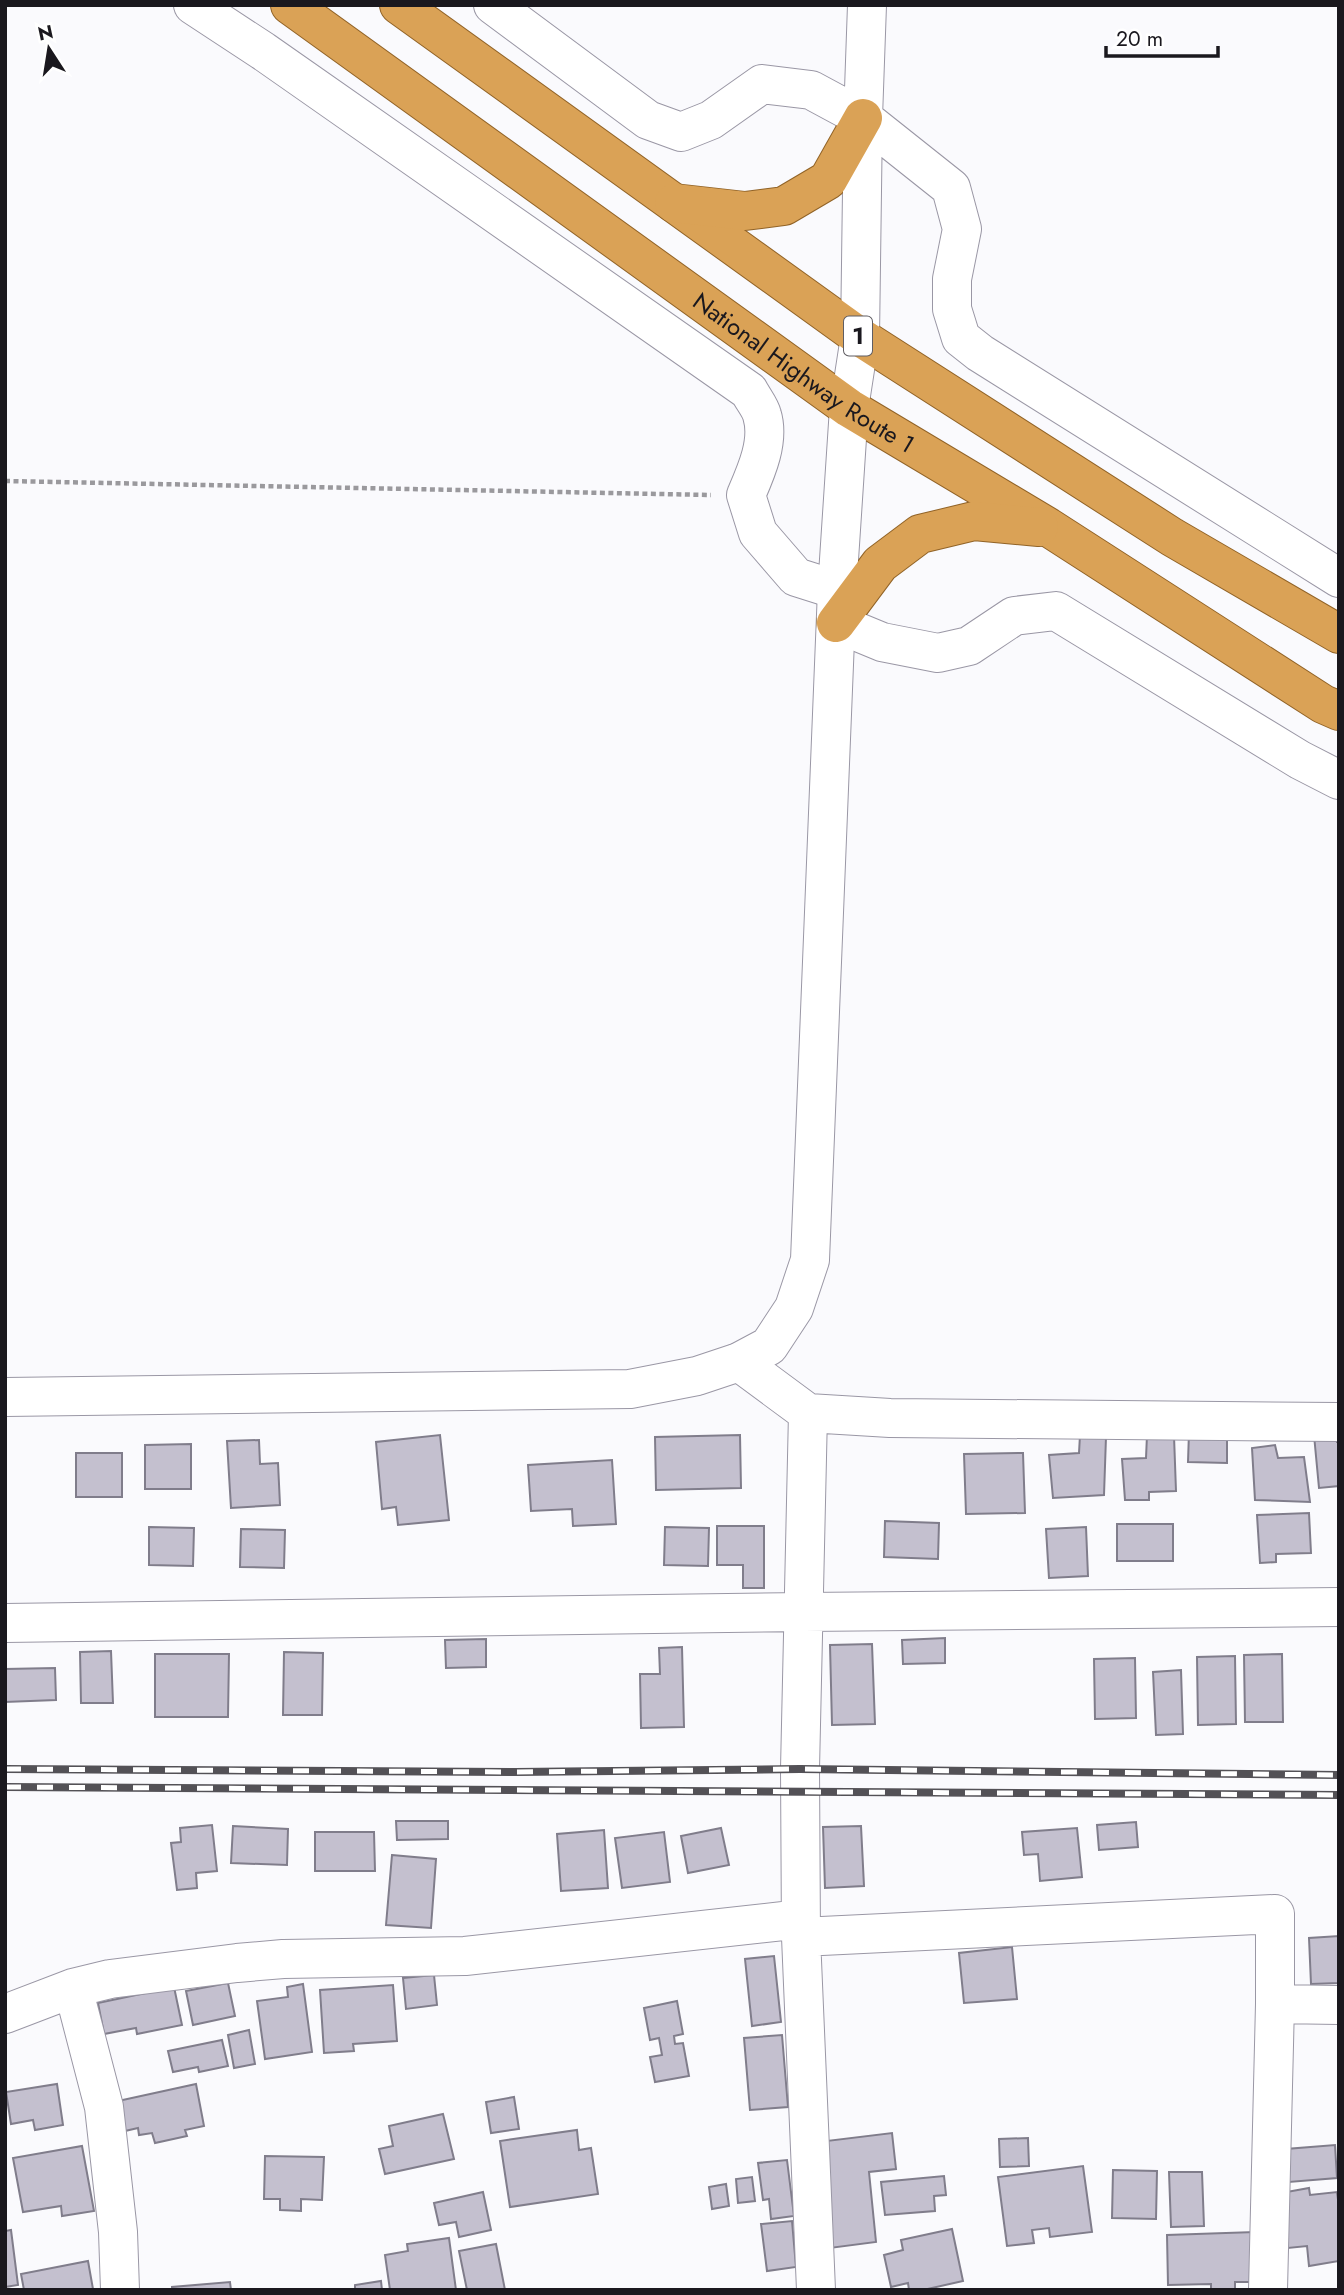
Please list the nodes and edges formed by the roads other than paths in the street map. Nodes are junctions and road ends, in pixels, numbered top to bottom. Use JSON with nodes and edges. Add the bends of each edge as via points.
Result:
{"nodes":[{"id":1,"x":193,"y":5,"type":"edge"},
{"id":2,"x":290,"y":5,"type":"edge"},
{"id":3,"x":399,"y":5,"type":"edge"},
{"id":4,"x":493,"y":5,"type":"edge"},
{"id":5,"x":867,"y":5,"type":"edge"},
{"id":6,"x":863,"y":118,"type":"junction"},
{"id":7,"x":672,"y":203,"type":"junction"},
{"id":8,"x":860,"y":337,"type":"junction"},
{"id":9,"x":849,"y":408,"type":"junction"},
{"id":10,"x":1048,"y":527,"type":"junction"},
{"id":11,"x":1339,"y":578,"type":"edge"},
{"id":12,"x":836,"y":607,"type":"junction"},
{"id":13,"x":1339,"y":634,"type":"edge"},
{"id":14,"x":1339,"y":711,"type":"edge"},
{"id":15,"x":1339,"y":780,"type":"edge"},
{"id":16,"x":738,"y":1362,"type":"junction"},
{"id":17,"x":5,"y":1397,"type":"edge"},
{"id":18,"x":808,"y":1413,"type":"junction"},
{"id":19,"x":1339,"y":1422,"type":"edge"},
{"id":20,"x":1339,"y":1607,"type":"edge"},
{"id":21,"x":804,"y":1612,"type":"junction"},
{"id":22,"x":5,"y":1623,"type":"edge"},
{"id":23,"x":801,"y":1928,"type":"junction"},
{"id":24,"x":74,"y":1988,"type":"junction"},
{"id":25,"x":1275,"y":2004,"type":"junction"},
{"id":26,"x":1339,"y":2005,"type":"edge"},
{"id":27,"x":5,"y":2014,"type":"edge"},
{"id":28,"x":120,"y":2290,"type":"edge"},
{"id":29,"x":816,"y":2290,"type":"edge"},
{"id":30,"x":1268,"y":2290,"type":"edge"}],
"edges":[{"from":1,"to":12,"type":"street","via":[[748,391],[762,413],[765,431],[757,471],[746,495],[758,534],[796,577]]},
{"from":2,"to":9,"type":"highway","name":"National Highway Route 1"},
{"from":3,"to":7,"type":"highway","number":"1"},
{"from":4,"to":6,"type":"street","via":[[648,120],[681,132],[711,120],[762,84],[811,90]]},
{"from":5,"to":6,"type":"street"},
{"from":6,"to":7,"type":"highway","via":[[828,180],[784,206],[746,211]]},
{"from":6,"to":8,"type":"street"},
{"from":6,"to":11,"type":"street","via":[[951,188],[962,229],[952,279],[952,309],[961,338]]},
{"from":7,"to":8,"type":"highway","number":"1"},
{"from":8,"to":9,"type":"street"},
{"from":8,"to":13,"type":"highway","number":"1","via":[[1172,537]]},
{"from":9,"to":10,"type":"highway","name":"National Highway Route 1"},
{"from":9,"to":12,"type":"street"},
{"from":10,"to":12,"type":"highway","via":[[974,521],[920,534],[880,564]]},
{"from":10,"to":14,"type":"highway","name":"National Highway Route 1"},
{"from":12,"to":15,"type":"street","via":[[882,642],[938,653],[969,646],[1014,616],[1056,611]]},
{"from":12,"to":16,"type":"street","via":[[810,1260],[794,1308],[769,1346]]},
{"from":16,"to":17,"type":"street","via":[[698,1376],[630,1389]]},
{"from":16,"to":18,"type":"street"},
{"from":18,"to":19,"type":"street","via":[[890,1418]]},
{"from":18,"to":21,"type":"street"},
{"from":20,"to":21,"type":"street"},
{"from":21,"to":22,"type":"street"},
{"from":21,"to":23,"type":"street"},
{"from":23,"to":24,"type":"street","via":[[465,1956],[283,1959],[110,1979]]},
{"from":23,"to":25,"type":"street","via":[[1275,1914]]},
{"from":23,"to":29,"type":"street"},
{"from":24,"to":27,"type":"street"},
{"from":24,"to":28,"type":"street","via":[[104,2106]]},
{"from":25,"to":26,"type":"street"},
{"from":25,"to":30,"type":"street"}]}
